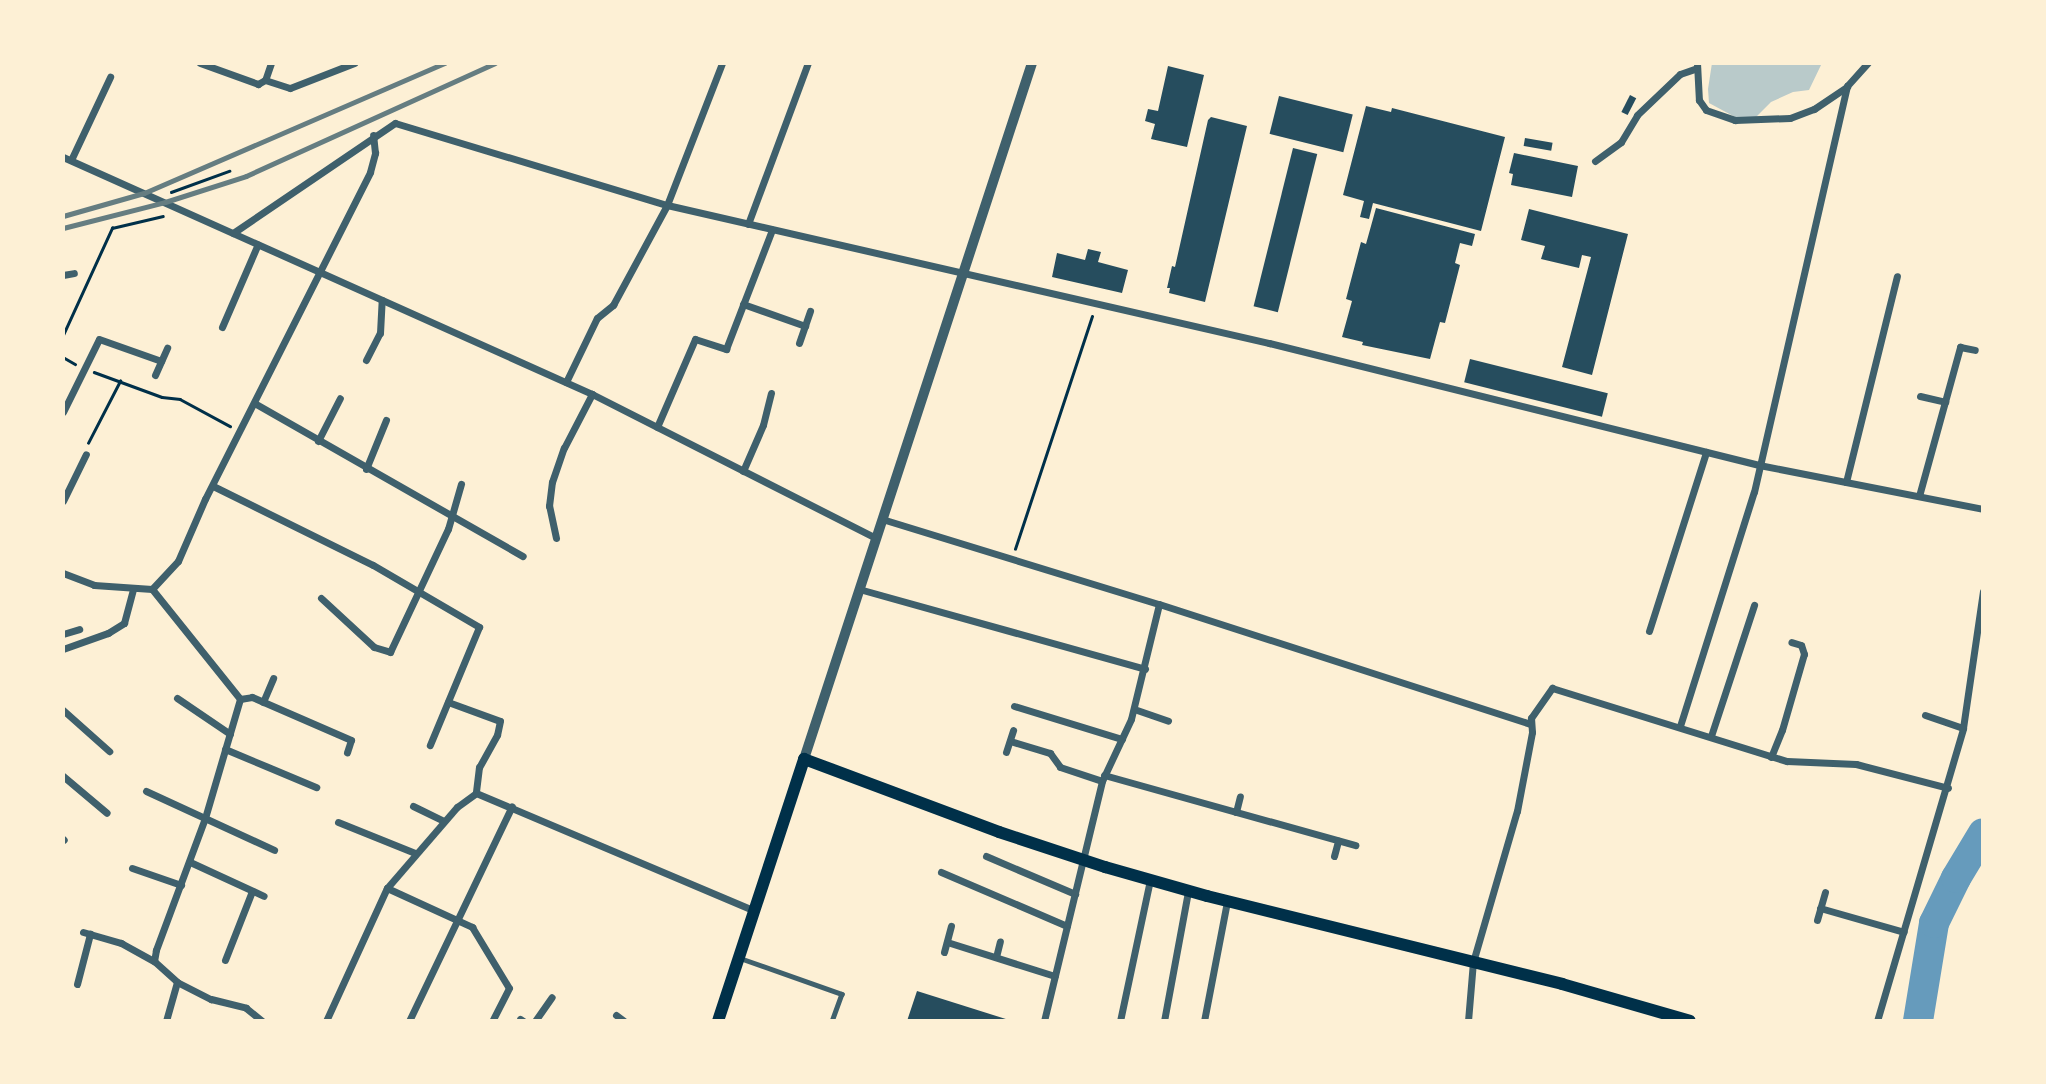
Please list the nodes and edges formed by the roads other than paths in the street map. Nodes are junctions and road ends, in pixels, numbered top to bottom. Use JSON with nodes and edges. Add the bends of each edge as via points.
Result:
{"nodes":[{"id":1,"x":200,"y":63,"type":"edge"},
{"id":2,"x":271,"y":63,"type":"edge"},
{"id":3,"x":354,"y":63,"type":"edge"},
{"id":4,"x":722,"y":63,"type":"edge"},
{"id":5,"x":808,"y":63,"type":"edge"},
{"id":6,"x":1032,"y":63,"type":"edge"},
{"id":7,"x":1868,"y":63,"type":"edge"},
{"id":8,"x":1697,"y":65,"type":"edge"},
{"id":9,"x":110,"y":77,"type":"dead end"},
{"id":10,"x":265,"y":80,"type":"junction"},
{"id":11,"x":1847,"y":86,"type":"junction"},
{"id":12,"x":373,"y":135,"type":"junction"},
{"id":13,"x":67,"y":159,"type":"edge"},
{"id":14,"x":1595,"y":162,"type":"dead end"},
{"id":15,"x":667,"y":205,"type":"junction"},
{"id":16,"x":748,"y":224,"type":"junction"},
{"id":17,"x":772,"y":230,"type":"junction"},
{"id":18,"x":233,"y":233,"type":"junction"},
{"id":19,"x":258,"y":244,"type":"junction"},
{"id":20,"x":319,"y":271,"type":"junction"},
{"id":21,"x":74,"y":274,"type":"dead end"},
{"id":22,"x":962,"y":274,"type":"junction"},
{"id":23,"x":63,"y":275,"type":"edge"},
{"id":24,"x":1897,"y":276,"type":"dead end"},
{"id":25,"x":382,"y":300,"type":"junction"},
{"id":26,"x":743,"y":304,"type":"junction"},
{"id":27,"x":810,"y":311,"type":"dead end"},
{"id":28,"x":805,"y":326,"type":"junction"},
{"id":29,"x":222,"y":327,"type":"dead end"},
{"id":30,"x":799,"y":344,"type":"dead end"},
{"id":31,"x":167,"y":348,"type":"dead end"},
{"id":32,"x":1975,"y":350,"type":"dead end"},
{"id":33,"x":161,"y":360,"type":"junction"},
{"id":34,"x":366,"y":360,"type":"dead end"},
{"id":35,"x":155,"y":375,"type":"dead end"},
{"id":36,"x":566,"y":382,"type":"junction"},
{"id":37,"x":771,"y":393,"type":"dead end"},
{"id":38,"x":592,"y":394,"type":"junction"},
{"id":39,"x":1920,"y":396,"type":"dead end"},
{"id":40,"x":340,"y":398,"type":"dead end"},
{"id":41,"x":1945,"y":402,"type":"junction"},
{"id":42,"x":256,"y":404,"type":"junction"},
{"id":43,"x":63,"y":412,"type":"edge"},
{"id":44,"x":386,"y":421,"type":"dead end"},
{"id":45,"x":657,"y":427,"type":"junction"},
{"id":46,"x":318,"y":440,"type":"junction"},
{"id":47,"x":1706,"y":452,"type":"junction"},
{"id":48,"x":86,"y":454,"type":"road end"},
{"id":49,"x":1759,"y":465,"type":"junction"},
{"id":50,"x":366,"y":468,"type":"junction"},
{"id":51,"x":743,"y":471,"type":"junction"},
{"id":52,"x":1846,"y":482,"type":"junction"},
{"id":53,"x":461,"y":484,"type":"dead end"},
{"id":54,"x":213,"y":486,"type":"junction"},
{"id":55,"x":1919,"y":496,"type":"junction"},
{"id":56,"x":63,"y":500,"type":"edge"},
{"id":57,"x":1983,"y":509,"type":"edge"},
{"id":58,"x":452,"y":514,"type":"junction"},
{"id":59,"x":882,"y":519,"type":"junction"},
{"id":60,"x":556,"y":538,"type":"dead end"},
{"id":61,"x":876,"y":538,"type":"junction"},
{"id":62,"x":523,"y":556,"type":"dead end"},
{"id":63,"x":63,"y":573,"type":"edge"},
{"id":64,"x":133,"y":589,"type":"junction"},
{"id":65,"x":152,"y":589,"type":"junction"},
{"id":66,"x":859,"y":589,"type":"junction"},
{"id":67,"x":417,"y":591,"type":"junction"},
{"id":68,"x":1983,"y":591,"type":"edge"},
{"id":69,"x":321,"y":598,"type":"dead end"},
{"id":70,"x":1159,"y":604,"type":"junction"},
{"id":71,"x":1754,"y":606,"type":"dead end"},
{"id":72,"x":79,"y":629,"type":"dead end"},
{"id":73,"x":1648,"y":631,"type":"dead end"},
{"id":74,"x":63,"y":634,"type":"edge"},
{"id":75,"x":1791,"y":642,"type":"dead end"},
{"id":76,"x":63,"y":649,"type":"edge"},
{"id":77,"x":1145,"y":669,"type":"junction"},
{"id":78,"x":274,"y":678,"type":"dead end"},
{"id":79,"x":177,"y":698,"type":"dead end"},
{"id":80,"x":240,"y":699,"type":"junction"},
{"id":81,"x":263,"y":702,"type":"junction"},
{"id":82,"x":448,"y":702,"type":"junction"},
{"id":83,"x":1014,"y":706,"type":"dead end"},
{"id":84,"x":1134,"y":709,"type":"junction"},
{"id":85,"x":63,"y":710,"type":"edge"},
{"id":86,"x":1925,"y":715,"type":"dead end"},
{"id":87,"x":1168,"y":721,"type":"dead end"},
{"id":88,"x":1530,"y":724,"type":"junction"},
{"id":89,"x":1680,"y":726,"type":"junction"},
{"id":90,"x":1963,"y":728,"type":"junction"},
{"id":91,"x":1013,"y":730,"type":"dead end"},
{"id":92,"x":230,"y":734,"type":"junction"},
{"id":93,"x":1711,"y":736,"type":"junction"},
{"id":94,"x":1122,"y":739,"type":"junction"},
{"id":95,"x":1010,"y":741,"type":"junction"},
{"id":96,"x":430,"y":745,"type":"dead end"},
{"id":97,"x":225,"y":749,"type":"junction"},
{"id":98,"x":109,"y":751,"type":"dead end"},
{"id":99,"x":346,"y":752,"type":"dead end"},
{"id":100,"x":1006,"y":752,"type":"dead end"},
{"id":101,"x":1771,"y":757,"type":"junction"},
{"id":102,"x":804,"y":759,"type":"junction"},
{"id":103,"x":63,"y":776,"type":"edge"},
{"id":104,"x":1103,"y":778,"type":"junction"},
{"id":105,"x":316,"y":787,"type":"dead end"},
{"id":106,"x":1948,"y":788,"type":"junction"},
{"id":107,"x":146,"y":791,"type":"dead end"},
{"id":108,"x":476,"y":793,"type":"junction"},
{"id":109,"x":1240,"y":796,"type":"dead end"},
{"id":110,"x":413,"y":806,"type":"dead end"},
{"id":111,"x":512,"y":806,"type":"junction"},
{"id":112,"x":1236,"y":812,"type":"junction"},
{"id":113,"x":107,"y":813,"type":"dead end"},
{"id":114,"x":205,"y":818,"type":"junction"},
{"id":115,"x":444,"y":821,"type":"junction"},
{"id":116,"x":338,"y":822,"type":"dead end"},
{"id":117,"x":1338,"y":841,"type":"junction"},
{"id":118,"x":1354,"y":845,"type":"dead end"},
{"id":119,"x":274,"y":850,"type":"dead end"},
{"id":120,"x":415,"y":853,"type":"junction"},
{"id":121,"x":986,"y":856,"type":"dead end"},
{"id":122,"x":1334,"y":856,"type":"dead end"},
{"id":123,"x":1083,"y":860,"type":"junction"},
{"id":124,"x":190,"y":862,"type":"junction"},
{"id":125,"x":132,"y":868,"type":"dead end"},
{"id":126,"x":941,"y":872,"type":"dead end"},
{"id":127,"x":1150,"y":880,"type":"junction"},
{"id":128,"x":181,"y":885,"type":"junction"},
{"id":129,"x":387,"y":888,"type":"junction"},
{"id":130,"x":252,"y":891,"type":"junction"},
{"id":131,"x":1188,"y":891,"type":"junction"},
{"id":132,"x":1825,"y":892,"type":"dead end"},
{"id":133,"x":1075,"y":894,"type":"junction"},
{"id":134,"x":264,"y":896,"type":"dead end"},
{"id":135,"x":1227,"y":901,"type":"junction"},
{"id":136,"x":1820,"y":908,"type":"junction"},
{"id":137,"x":755,"y":911,"type":"junction"},
{"id":138,"x":457,"y":920,"type":"junction"},
{"id":139,"x":1817,"y":920,"type":"dead end"},
{"id":140,"x":951,"y":926,"type":"dead end"},
{"id":141,"x":1067,"y":926,"type":"junction"},
{"id":142,"x":1904,"y":932,"type":"junction"},
{"id":143,"x":1000,"y":941,"type":"dead end"},
{"id":144,"x":947,"y":942,"type":"junction"},
{"id":145,"x":944,"y":952,"type":"dead end"},
{"id":146,"x":996,"y":957,"type":"junction"},
{"id":147,"x":739,"y":958,"type":"junction"},
{"id":148,"x":225,"y":960,"type":"dead end"},
{"id":149,"x":155,"y":961,"type":"junction"},
{"id":150,"x":1473,"y":962,"type":"junction"},
{"id":151,"x":1055,"y":975,"type":"junction"},
{"id":152,"x":177,"y":982,"type":"junction"},
{"id":153,"x":77,"y":984,"type":"dead end"},
{"id":154,"x":552,"y":997,"type":"dead end"},
{"id":155,"x":616,"y":1015,"type":"dead end"},
{"id":156,"x":166,"y":1021,"type":"edge"},
{"id":157,"x":262,"y":1021,"type":"edge"},
{"id":158,"x":327,"y":1021,"type":"edge"},
{"id":159,"x":409,"y":1021,"type":"edge"},
{"id":160,"x":492,"y":1021,"type":"edge"},
{"id":161,"x":535,"y":1021,"type":"edge"},
{"id":162,"x":624,"y":1021,"type":"edge"},
{"id":163,"x":718,"y":1021,"type":"edge"},
{"id":164,"x":832,"y":1021,"type":"edge"},
{"id":165,"x":1044,"y":1021,"type":"edge"},
{"id":166,"x":1120,"y":1021,"type":"edge"},
{"id":167,"x":1164,"y":1021,"type":"edge"},
{"id":168,"x":1204,"y":1021,"type":"edge"},
{"id":169,"x":1468,"y":1021,"type":"edge"},
{"id":170,"x":1687,"y":1021,"type":"edge"},
{"id":171,"x":1877,"y":1021,"type":"edge"}],
"edges":[{"from":1,"to":10,"type":"street","via":[[258,84]]},
{"from":2,"to":10,"type":"street"},
{"from":3,"to":10,"type":"street","via":[[289,88]]},
{"from":4,"to":15,"type":"street"},
{"from":5,"to":16,"type":"street"},
{"from":6,"to":22,"type":"street"},
{"from":7,"to":11,"type":"street"},
{"from":8,"to":11,"type":"street","via":[[1699,100],[1706,110],[1735,120],[1790,118],[1814,109]]},
{"from":8,"to":14,"type":"street","via":[[1659,93],[1637,115],[1621,142]]},
{"from":9,"to":13,"type":"street"},
{"from":11,"to":49,"type":"street"},
{"from":12,"to":15,"type":"street","via":[[395,123]]},
{"from":12,"to":18,"type":"street"},
{"from":12,"to":20,"type":"street","via":[[370,172]]},
{"from":13,"to":18,"type":"street"},
{"from":15,"to":16,"type":"street"},
{"from":15,"to":36,"type":"street","via":[[613,305],[597,318]]},
{"from":16,"to":17,"type":"street"},
{"from":17,"to":22,"type":"street"},
{"from":17,"to":26,"type":"street"},
{"from":18,"to":19,"type":"street"},
{"from":19,"to":20,"type":"street"},
{"from":19,"to":29,"type":"street"},
{"from":20,"to":25,"type":"street"},
{"from":20,"to":42,"type":"street"},
{"from":21,"to":23,"type":"street"},
{"from":22,"to":47,"type":"street","via":[[1269,343]]},
{"from":22,"to":59,"type":"street"},
{"from":24,"to":52,"type":"street"},
{"from":25,"to":34,"type":"street","via":[[380,333]]},
{"from":25,"to":36,"type":"street"},
{"from":26,"to":28,"type":"street"},
{"from":26,"to":45,"type":"street","via":[[726,349],[695,339]]},
{"from":27,"to":28,"type":"street"},
{"from":28,"to":30,"type":"street"},
{"from":31,"to":33,"type":"street"},
{"from":32,"to":41,"type":"street","via":[[1960,347]]},
{"from":33,"to":35,"type":"street"},
{"from":33,"to":43,"type":"street","via":[[99,339]]},
{"from":36,"to":38,"type":"street"},
{"from":37,"to":51,"type":"street"},
{"from":38,"to":45,"type":"street"},
{"from":38,"to":60,"type":"street","via":[[552,482],[549,506]]},
{"from":39,"to":41,"type":"street"},
{"from":40,"to":46,"type":"street"},
{"from":41,"to":55,"type":"street"},
{"from":42,"to":46,"type":"street"},
{"from":42,"to":54,"type":"street"},
{"from":44,"to":50,"type":"street"},
{"from":45,"to":51,"type":"street"},
{"from":46,"to":50,"type":"street"},
{"from":47,"to":49,"type":"street"},
{"from":47,"to":73,"type":"street"},
{"from":48,"to":56,"type":"street"},
{"from":49,"to":52,"type":"street"},
{"from":49,"to":89,"type":"street"},
{"from":50,"to":58,"type":"street"},
{"from":51,"to":61,"type":"street"},
{"from":52,"to":55,"type":"street"},
{"from":53,"to":58,"type":"street"},
{"from":54,"to":65,"type":"street","via":[[178,561]]},
{"from":54,"to":67,"type":"street"},
{"from":55,"to":57,"type":"street"},
{"from":58,"to":62,"type":"street"},
{"from":58,"to":67,"type":"street"},
{"from":59,"to":61,"type":"street"},
{"from":59,"to":70,"type":"street"},
{"from":61,"to":66,"type":"street"},
{"from":63,"to":64,"type":"street","via":[[94,585]]},
{"from":64,"to":65,"type":"street"},
{"from":64,"to":76,"type":"street","via":[[124,623]]},
{"from":65,"to":80,"type":"street"},
{"from":66,"to":77,"type":"street"},
{"from":66,"to":102,"type":"street"},
{"from":67,"to":69,"type":"street","via":[[390,652],[373,647]]},
{"from":67,"to":82,"type":"street","via":[[479,627]]},
{"from":68,"to":90,"type":"street"},
{"from":70,"to":77,"type":"street"},
{"from":70,"to":88,"type":"street"},
{"from":71,"to":93,"type":"street"},
{"from":72,"to":74,"type":"street"},
{"from":75,"to":101,"type":"street","via":[[1801,645],[1804,654]]},
{"from":77,"to":84,"type":"street"},
{"from":78,"to":81,"type":"street"},
{"from":79,"to":92,"type":"street"},
{"from":80,"to":81,"type":"street","via":[[252,697]]},
{"from":80,"to":92,"type":"street"},
{"from":81,"to":99,"type":"street","via":[[351,740]]},
{"from":82,"to":96,"type":"street"},
{"from":82,"to":108,"type":"street","via":[[500,722],[479,767]]},
{"from":83,"to":94,"type":"street"},
{"from":84,"to":87,"type":"street"},
{"from":84,"to":94,"type":"street"},
{"from":85,"to":98,"type":"street"},
{"from":86,"to":90,"type":"street"},
{"from":88,"to":89,"type":"street","via":[[1535,709],[1552,688]]},
{"from":88,"to":150,"type":"street","via":[[1517,811]]},
{"from":89,"to":93,"type":"street"},
{"from":90,"to":106,"type":"street"},
{"from":91,"to":95,"type":"street"},
{"from":92,"to":97,"type":"street"},
{"from":93,"to":101,"type":"street"},
{"from":94,"to":104,"type":"street"},
{"from":95,"to":100,"type":"street"},
{"from":95,"to":104,"type":"street","via":[[1050,753],[1060,767]]},
{"from":97,"to":105,"type":"street"},
{"from":97,"to":114,"type":"street"},
{"from":101,"to":106,"type":"street","via":[[1856,764]]},
{"from":102,"to":123,"type":"main road"},
{"from":102,"to":137,"type":"main road"},
{"from":103,"to":113,"type":"street"},
{"from":104,"to":112,"type":"street"},
{"from":104,"to":123,"type":"street"},
{"from":106,"to":142,"type":"street"},
{"from":107,"to":114,"type":"street"},
{"from":108,"to":111,"type":"street"},
{"from":108,"to":115,"type":"street"},
{"from":109,"to":112,"type":"street"},
{"from":110,"to":115,"type":"street"},
{"from":111,"to":137,"type":"street"},
{"from":111,"to":138,"type":"street"},
{"from":112,"to":117,"type":"street"},
{"from":114,"to":119,"type":"street"},
{"from":114,"to":124,"type":"street"},
{"from":115,"to":120,"type":"street"},
{"from":116,"to":120,"type":"street"},
{"from":117,"to":118,"type":"street"},
{"from":117,"to":122,"type":"street"},
{"from":120,"to":129,"type":"street"},
{"from":121,"to":133,"type":"street"},
{"from":123,"to":127,"type":"main road"},
{"from":123,"to":133,"type":"street"},
{"from":124,"to":128,"type":"street"},
{"from":124,"to":130,"type":"street"},
{"from":125,"to":128,"type":"street"},
{"from":126,"to":141,"type":"street"},
{"from":127,"to":131,"type":"main road"},
{"from":127,"to":166,"type":"street"},
{"from":128,"to":149,"type":"street"},
{"from":129,"to":138,"type":"street"},
{"from":129,"to":158,"type":"street"},
{"from":130,"to":134,"type":"street"},
{"from":130,"to":148,"type":"street"},
{"from":131,"to":135,"type":"main road"},
{"from":131,"to":167,"type":"street"},
{"from":132,"to":136,"type":"street"},
{"from":133,"to":141,"type":"street"},
{"from":135,"to":150,"type":"main road"},
{"from":135,"to":168,"type":"street"},
{"from":136,"to":139,"type":"street"},
{"from":136,"to":142,"type":"street"},
{"from":137,"to":147,"type":"main road"},
{"from":138,"to":159,"type":"street"},
{"from":138,"to":160,"type":"street","via":[[472,927],[509,988]]},
{"from":140,"to":144,"type":"street"},
{"from":141,"to":151,"type":"street"},
{"from":142,"to":171,"type":"street"},
{"from":143,"to":146,"type":"street"},
{"from":144,"to":145,"type":"street"},
{"from":144,"to":146,"type":"street"},
{"from":146,"to":151,"type":"street"},
{"from":147,"to":163,"type":"main road"},
{"from":147,"to":164,"type":"lane","via":[[842,994]]},
{"from":149,"to":152,"type":"street"},
{"from":149,"to":153,"type":"street","via":[[121,943],[86,933]]},
{"from":150,"to":169,"type":"street"},
{"from":150,"to":170,"type":"main road"},
{"from":151,"to":165,"type":"street"},
{"from":152,"to":156,"type":"street"},
{"from":152,"to":157,"type":"street","via":[[211,999],[246,1008]]},
{"from":154,"to":161,"type":"street"},
{"from":155,"to":162,"type":"street"}]}
